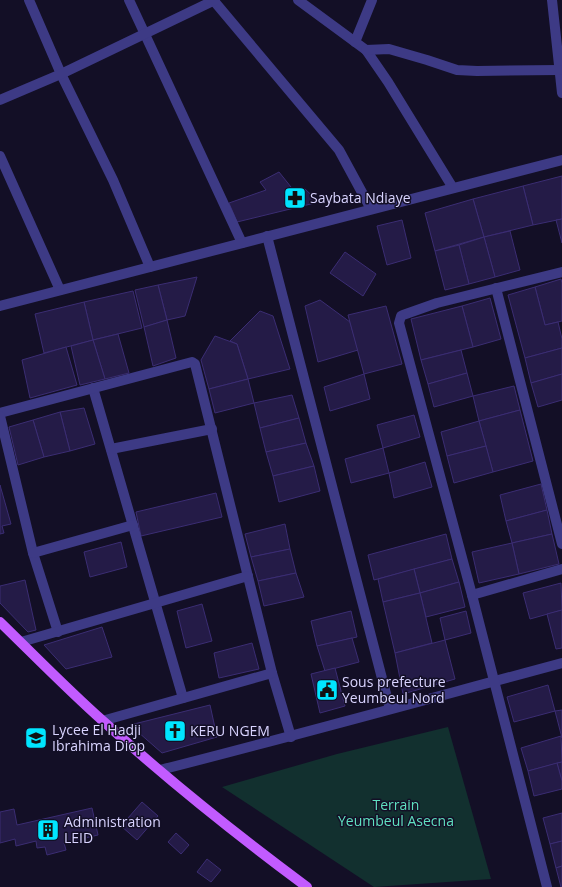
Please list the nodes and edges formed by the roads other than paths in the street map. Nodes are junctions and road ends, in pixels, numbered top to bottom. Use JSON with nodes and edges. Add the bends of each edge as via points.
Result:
{"nodes":[{"id":1,"x":29,"y":0,"type":"edge"},
{"id":2,"x":129,"y":0,"type":"edge"},
{"id":3,"x":214,"y":0,"type":"edge"},
{"id":4,"x":298,"y":0,"type":"edge"},
{"id":5,"x":372,"y":0,"type":"edge"},
{"id":6,"x":552,"y":0,"type":"edge"},
{"id":7,"x":144,"y":34,"type":"junction"},
{"id":8,"x":355,"y":42,"type":"junction"},
{"id":9,"x":366,"y":50,"type":"junction"},
{"id":10,"x":559,"y":70,"type":"junction"},
{"id":11,"x":61,"y":74,"type":"junction"},
{"id":12,"x":562,"y":93,"type":"edge"},
{"id":13,"x":0,"y":100,"type":"edge"},
{"id":14,"x":0,"y":156,"type":"edge"},
{"id":15,"x":562,"y":160,"type":"edge"},
{"id":16,"x":453,"y":188,"type":"junction"},
{"id":17,"x":371,"y":209,"type":"junction"},
{"id":18,"x":267,"y":236,"type":"junction"},
{"id":19,"x":242,"y":243,"type":"junction"},
{"id":20,"x":150,"y":267,"type":"junction"},
{"id":21,"x":562,"y":272,"type":"edge"},
{"id":22,"x":496,"y":288,"type":"junction"},
{"id":23,"x":60,"y":290,"type":"junction"},
{"id":24,"x":0,"y":306,"type":"edge"},
{"id":25,"x":93,"y":388,"type":"junction"},
{"id":26,"x":0,"y":414,"type":"edge"},
{"id":27,"x":212,"y":429,"type":"junction"},
{"id":28,"x":111,"y":449,"type":"junction"},
{"id":29,"x":133,"y":525,"type":"junction"},
{"id":30,"x":562,"y":544,"type":"edge"},
{"id":31,"x":33,"y":553,"type":"junction"},
{"id":32,"x":562,"y":569,"type":"edge"},
{"id":33,"x":248,"y":576,"type":"junction"},
{"id":34,"x":472,"y":595,"type":"junction"},
{"id":35,"x":156,"y":603,"type":"junction"},
{"id":36,"x":0,"y":622,"type":"edge"},
{"id":37,"x":58,"y":632,"type":"junction"},
{"id":38,"x":21,"y":642,"type":"junction"},
{"id":39,"x":562,"y":663,"type":"edge"},
{"id":40,"x":272,"y":673,"type":"junction"},
{"id":41,"x":494,"y":681,"type":"junction"},
{"id":42,"x":183,"y":698,"type":"junction"},
{"id":43,"x":390,"y":709,"type":"junction"},
{"id":44,"x":102,"y":721,"type":"junction"},
{"id":45,"x":291,"y":737,"type":"junction"},
{"id":46,"x":160,"y":770,"type":"junction"},
{"id":47,"x":307,"y":887,"type":"edge"},
{"id":48,"x":547,"y":887,"type":"edge"}],
"edges":[{"from":1,"to":11,"type":"street"},
{"from":2,"to":7,"type":"street"},
{"from":3,"to":7,"type":"street"},
{"from":3,"to":17,"type":"street","via":[[339,150]]},
{"from":4,"to":8,"type":"street"},
{"from":5,"to":8,"type":"street"},
{"from":6,"to":10,"type":"street"},
{"from":7,"to":11,"type":"street"},
{"from":7,"to":19,"type":"street"},
{"from":8,"to":9,"type":"street"},
{"from":9,"to":10,"type":"street","via":[[389,49],[457,70]]},
{"from":9,"to":16,"type":"street"},
{"from":10,"to":12,"type":"street"},
{"from":11,"to":13,"type":"street"},
{"from":11,"to":20,"type":"street","via":[[113,180]]},
{"from":14,"to":23,"type":"street"},
{"from":15,"to":16,"type":"street"},
{"from":16,"to":17,"type":"street"},
{"from":17,"to":18,"type":"street"},
{"from":18,"to":19,"type":"street"},
{"from":18,"to":43,"type":"street"},
{"from":19,"to":20,"type":"street"},
{"from":20,"to":23,"type":"street"},
{"from":21,"to":22,"type":"street"},
{"from":22,"to":30,"type":"street"},
{"from":22,"to":34,"type":"street","via":[[437,303],[403,315],[400,320]]},
{"from":23,"to":24,"type":"street"},
{"from":25,"to":26,"type":"street"},
{"from":25,"to":27,"type":"street","via":[[192,362],[195,364]]},
{"from":25,"to":28,"type":"street"},
{"from":26,"to":31,"type":"street"},
{"from":27,"to":28,"type":"street"},
{"from":27,"to":33,"type":"street"},
{"from":28,"to":29,"type":"street"},
{"from":29,"to":31,"type":"street"},
{"from":29,"to":35,"type":"street"},
{"from":31,"to":37,"type":"street"},
{"from":32,"to":34,"type":"street"},
{"from":33,"to":35,"type":"street"},
{"from":33,"to":40,"type":"street"},
{"from":34,"to":41,"type":"street"},
{"from":35,"to":37,"type":"street"},
{"from":35,"to":42,"type":"street"},
{"from":36,"to":38,"type":"main road"},
{"from":37,"to":38,"type":"street"},
{"from":38,"to":44,"type":"main road"},
{"from":39,"to":41,"type":"street"},
{"from":40,"to":42,"type":"street"},
{"from":40,"to":45,"type":"street"},
{"from":41,"to":43,"type":"street"},
{"from":41,"to":48,"type":"street"},
{"from":42,"to":44,"type":"street"},
{"from":43,"to":45,"type":"street"},
{"from":44,"to":46,"type":"main road"},
{"from":45,"to":46,"type":"street"},
{"from":46,"to":47,"type":"main road","via":[[256,849]]}]}
